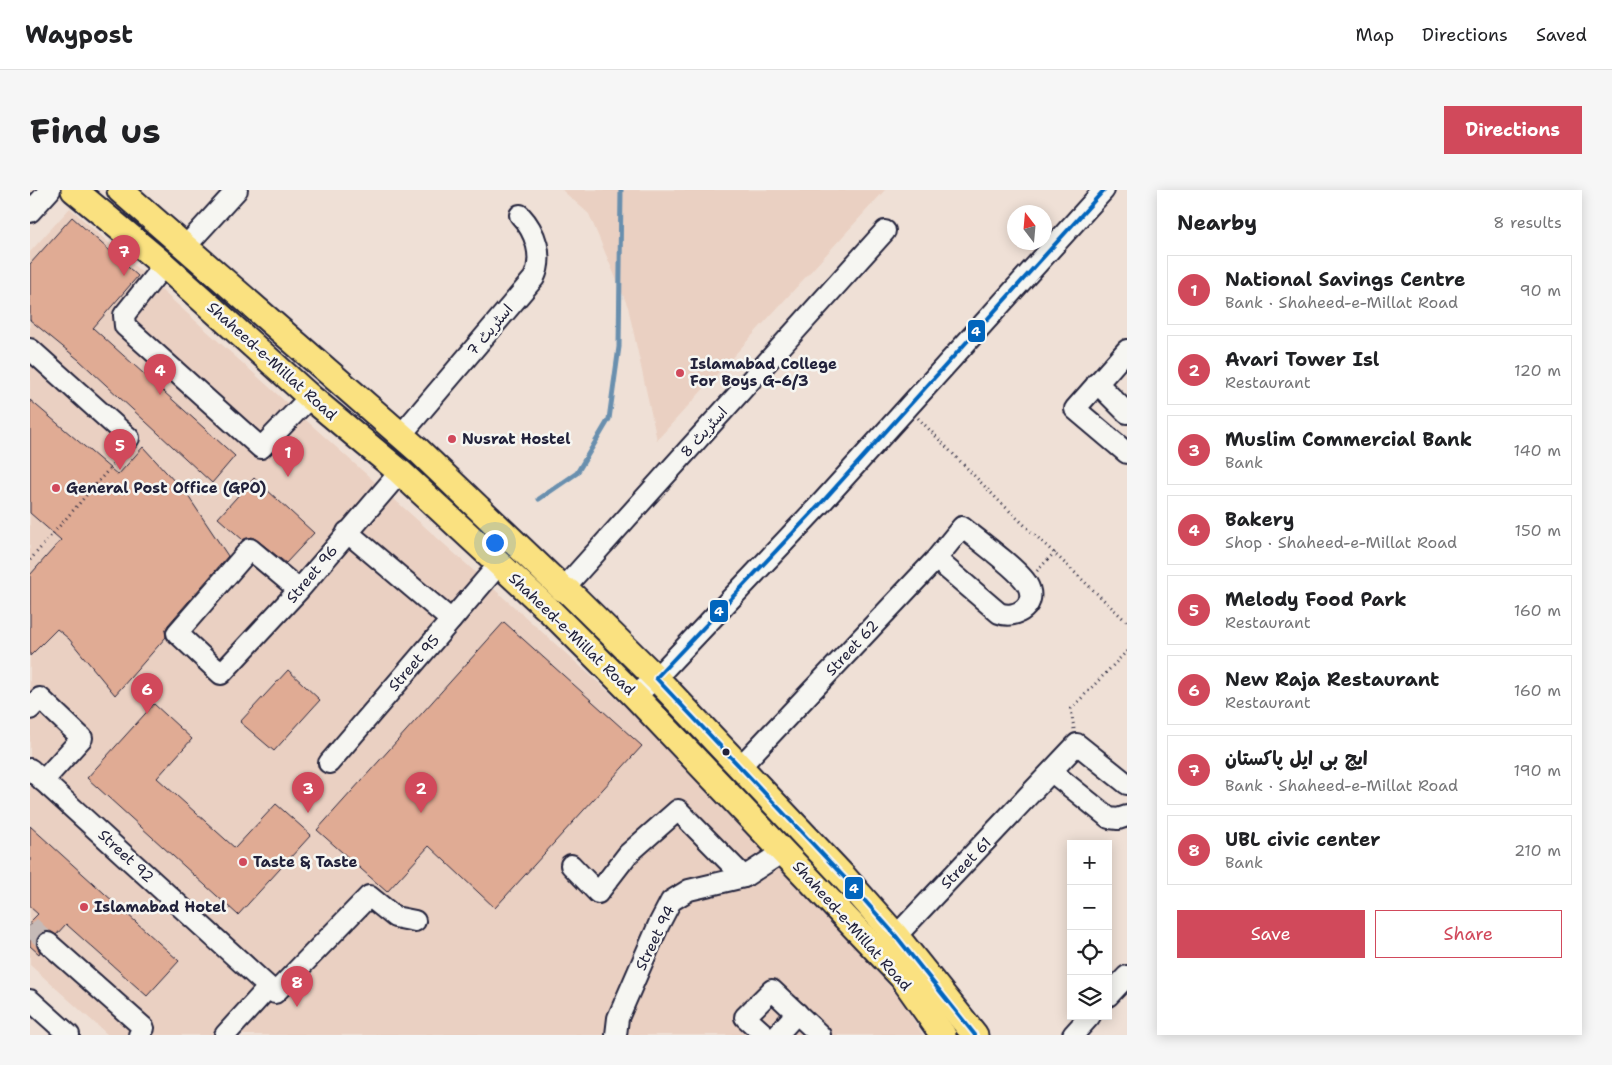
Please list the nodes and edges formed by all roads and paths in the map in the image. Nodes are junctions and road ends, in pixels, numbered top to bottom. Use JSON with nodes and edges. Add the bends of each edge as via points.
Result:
{"nodes":[{"id":1,"x":50,"y":190,"type":"edge"},
{"id":2,"x":74,"y":190,"type":"edge"},
{"id":3,"x":120,"y":190,"type":"edge"},
{"id":4,"x":236,"y":190,"type":"edge"},
{"id":5,"x":1104,"y":190,"type":"edge"},
{"id":6,"x":30,"y":212,"type":"edge"},
{"id":7,"x":520,"y":215,"type":"dead end"},
{"id":8,"x":885,"y":231,"type":"dead end"},
{"id":9,"x":185,"y":246,"type":"junction"},
{"id":10,"x":164,"y":264,"type":"junction"},
{"id":11,"x":30,"y":349,"type":"edge"},
{"id":12,"x":1127,"y":350,"type":"edge"},
{"id":13,"x":1097,"y":383,"type":"junction"},
{"id":14,"x":310,"y":397,"type":"junction"},
{"id":15,"x":908,"y":408,"type":"junction"},
{"id":16,"x":1127,"y":412,"type":"edge"},
{"id":17,"x":129,"y":438,"type":"joint"},
{"id":18,"x":410,"y":443,"type":"junction"},
{"id":19,"x":1127,"y":453,"type":"edge"},
{"id":20,"x":400,"y":472,"type":"junction"},
{"id":21,"x":347,"y":532,"type":"junction"},
{"id":22,"x":1055,"y":552,"type":"junction"},
{"id":23,"x":936,"y":559,"type":"junction"},
{"id":24,"x":30,"y":560,"type":"edge"},
{"id":25,"x":500,"y":563,"type":"junction"},
{"id":26,"x":1026,"y":582,"type":"junction"},
{"id":27,"x":563,"y":589,"type":"junction"},
{"id":28,"x":299,"y":590,"type":"junction"},
{"id":29,"x":452,"y":620,"type":"junction"},
{"id":30,"x":1127,"y":622,"type":"edge"},
{"id":31,"x":1127,"y":651,"type":"edge"},
{"id":32,"x":656,"y":678,"type":"junction"},
{"id":33,"x":635,"y":696,"type":"junction"},
{"id":34,"x":35,"y":704,"type":"edge"},
{"id":35,"x":1077,"y":744,"type":"junction"},
{"id":36,"x":329,"y":763,"type":"dead end"},
{"id":37,"x":739,"y":768,"type":"junction"},
{"id":38,"x":1052,"y":772,"type":"junction"},
{"id":39,"x":37,"y":775,"type":"edge"},
{"id":40,"x":1127,"y":784,"type":"edge"},
{"id":41,"x":1127,"y":816,"type":"edge"},
{"id":42,"x":784,"y":851,"type":"junction"},
{"id":43,"x":571,"y":865,"type":"dead end"},
{"id":44,"x":744,"y":878,"type":"junction"},
{"id":45,"x":416,"y":921,"type":"dead end"},
{"id":46,"x":896,"y":936,"type":"junction"},
{"id":47,"x":48,"y":943,"type":"tunnel mouth"},
{"id":48,"x":876,"y":950,"type":"junction"},
{"id":49,"x":1127,"y":976,"type":"edge"},
{"id":50,"x":271,"y":991,"type":"junction"},
{"id":51,"x":1112,"y":992,"type":"edge"},
{"id":52,"x":30,"y":1000,"type":"edge"},
{"id":53,"x":797,"y":1013,"type":"junction"},
{"id":54,"x":1086,"y":1020,"type":"edge"},
{"id":55,"x":69,"y":1035,"type":"edge"},
{"id":56,"x":138,"y":1035,"type":"edge"},
{"id":57,"x":225,"y":1035,"type":"edge"},
{"id":58,"x":616,"y":1035,"type":"edge"},
{"id":59,"x":765,"y":1035,"type":"edge"},
{"id":60,"x":777,"y":1035,"type":"edge"},
{"id":61,"x":820,"y":1035,"type":"edge"},
{"id":62,"x":942,"y":1035,"type":"edge"},
{"id":63,"x":975,"y":1035,"type":"edge"},
{"id":64,"x":1073,"y":1035,"type":"edge"}],
"edges":[{"from":1,"to":6,"type":"street"},
{"from":2,"to":10,"type":"main road","name":"Shaheed-e-Millat Road"},
{"from":3,"to":9,"type":"main road","name":"Shaheed-e-Millat Road"},
{"from":4,"to":9,"type":"street"},
{"from":5,"to":15,"type":"street"},
{"from":7,"to":18,"type":"street","name":"اسٹریٹ 7","via":[[533,233],[539,268]]},
{"from":8,"to":27,"type":"street","name":"اسٹریٹ 8"},
{"from":9,"to":18,"type":"main road","name":"Shaheed-e-Millat Road"},
{"from":10,"to":14,"type":"main road","name":"Shaheed-e-Millat Road"},
{"from":10,"to":14,"type":"street","via":[[124,316],[125,326],[261,448]]},
{"from":11,"to":17,"type":"street"},
{"from":12,"to":13,"type":"street"},
{"from":13,"to":16,"type":"street"},
{"from":13,"to":19,"type":"street","via":[[1075,409]]},
{"from":14,"to":20,"type":"main road","name":"Shaheed-e-Millat Road"},
{"from":15,"to":22,"type":"path","via":[[998,500]]},
{"from":15,"to":32,"type":"street"},
{"from":17,"to":24,"type":"path","via":[[123,454]]},
{"from":18,"to":20,"type":"main road"},
{"from":18,"to":27,"type":"main road","name":"Shaheed-e-Millat Road"},
{"from":20,"to":21,"type":"street","name":"Street 96"},
{"from":20,"to":25,"type":"main road","name":"Shaheed-e-Millat Road"},
{"from":21,"to":28,"type":"street","name":"Street 96"},
{"from":21,"to":29,"type":"street"},
{"from":22,"to":26,"type":"path"},
{"from":22,"to":30,"type":"path"},
{"from":23,"to":26,"type":"street","name":"Street 62","via":[[962,527]]},
{"from":23,"to":26,"type":"street","via":[[1004,615],[1018,614],[1027,606],[1030,590]]},
{"from":23,"to":37,"type":"street","name":"Street 62"},
{"from":25,"to":29,"type":"street","name":"Street 95"},
{"from":25,"to":33,"type":"main road","name":"Shaheed-e-Millat Road"},
{"from":27,"to":32,"type":"main road","name":"Shaheed-e-Millat Road"},
{"from":28,"to":28,"type":"street","name":"Street 96","via":[[221,674],[177,633],[250,550]]},
{"from":29,"to":36,"type":"street","name":"Street 95"},
{"from":31,"to":35,"type":"path","via":[[1071,709]]},
{"from":32,"to":33,"type":"street"},
{"from":32,"to":37,"type":"main road","name":"Shaheed-e-Millat Road"},
{"from":33,"to":42,"type":"main road","name":"Shaheed-e-Millat Road"},
{"from":34,"to":39,"type":"street","name":"Street 92","via":[[82,738]]},
{"from":35,"to":38,"type":"street","name":"Street 61"},
{"from":35,"to":40,"type":"street"},
{"from":37,"to":46,"type":"main road","name":"Shaheed-e-Millat Road","via":[[792,820]]},
{"from":38,"to":41,"type":"street","via":[[1109,818]]},
{"from":38,"to":46,"type":"street","name":"Street 61"},
{"from":39,"to":50,"type":"street","name":"Street 92"},
{"from":42,"to":44,"type":"street","name":"Street 94"},
{"from":42,"to":48,"type":"main road","name":"Shaheed-e-Millat Road"},
{"from":43,"to":44,"type":"street","via":[[598,893],[628,854],[678,810]]},
{"from":44,"to":58,"type":"street","name":"Street 94","via":[[689,890],[671,901],[618,1018]]},
{"from":45,"to":50,"type":"street","via":[[395,917],[369,896]]},
{"from":46,"to":48,"type":"street","name":"Street 61"},
{"from":46,"to":63,"type":"main road","name":"Shaheed-e-Millat Road"},
{"from":47,"to":56,"type":"street","via":[[144,1028]]},
{"from":48,"to":62,"type":"main road","name":"Shaheed-e-Millat Road","via":[[902,977]]},
{"from":49,"to":51,"type":"street"},
{"from":50,"to":57,"type":"street"},
{"from":52,"to":55,"type":"street"},
{"from":53,"to":59,"type":"street","via":[[772,990],[746,1017]]},
{"from":53,"to":60,"type":"street"},
{"from":53,"to":61,"type":"street"},
{"from":54,"to":64,"type":"street"}]}
